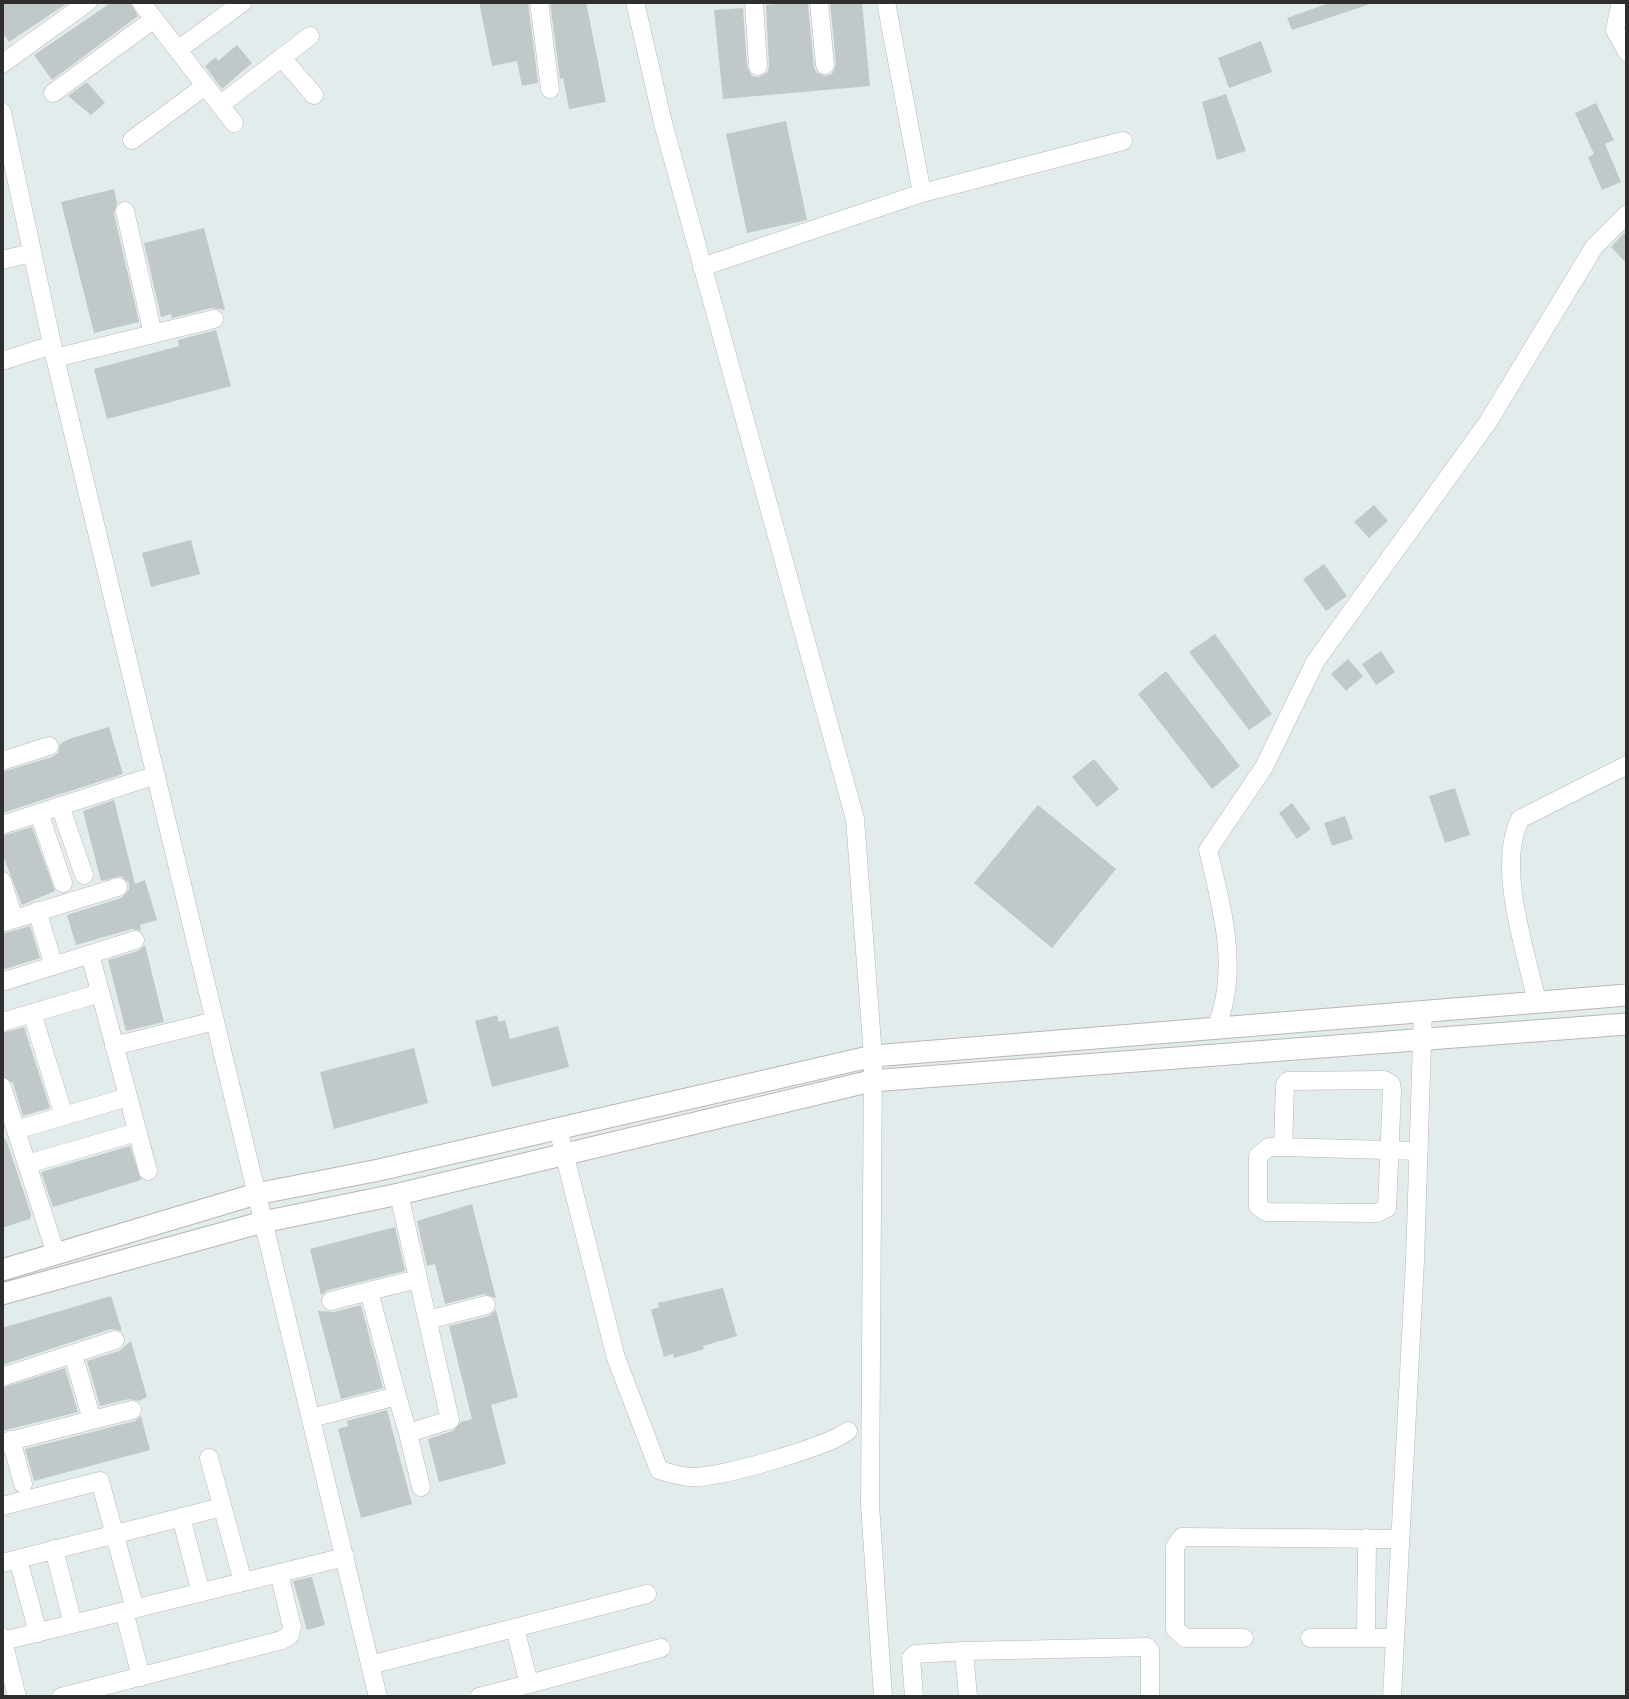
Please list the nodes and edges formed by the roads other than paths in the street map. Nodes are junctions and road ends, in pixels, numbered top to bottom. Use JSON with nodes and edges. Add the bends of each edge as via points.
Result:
{"nodes":[{"id":1,"x":88,"y":2,"type":"edge"},
{"id":2,"x":141,"y":2,"type":"edge"},
{"id":3,"x":243,"y":2,"type":"edge"},
{"id":4,"x":539,"y":2,"type":"edge"},
{"id":5,"x":635,"y":2,"type":"edge"},
{"id":6,"x":754,"y":2,"type":"edge"},
{"id":7,"x":819,"y":2,"type":"edge"},
{"id":8,"x":886,"y":2,"type":"edge"},
{"id":9,"x":1621,"y":2,"type":"edge"},
{"id":10,"x":154,"y":19,"type":"junction"},
{"id":11,"x":310,"y":36,"type":"dead end"},
{"id":12,"x":178,"y":50,"type":"junction"},
{"id":13,"x":1627,"y":52,"type":"edge"},
{"id":14,"x":282,"y":58,"type":"junction"},
{"id":15,"x":2,"y":64,"type":"edge"},
{"id":16,"x":825,"y":65,"type":"dead end"},
{"id":17,"x":758,"y":66,"type":"dead end"},
{"id":18,"x":205,"y":86,"type":"junction"},
{"id":19,"x":550,"y":89,"type":"dead end"},
{"id":20,"x":53,"y":93,"type":"dead end"},
{"id":21,"x":314,"y":95,"type":"dead end"},
{"id":22,"x":220,"y":105,"type":"junction"},
{"id":23,"x":2,"y":113,"type":"edge"},
{"id":24,"x":234,"y":123,"type":"dead end"},
{"id":25,"x":132,"y":140,"type":"dead end"},
{"id":26,"x":1123,"y":141,"type":"dead end"},
{"id":27,"x":922,"y":193,"type":"junction"},
{"id":28,"x":125,"y":211,"type":"dead end"},
{"id":29,"x":1627,"y":214,"type":"edge"},
{"id":30,"x":31,"y":253,"type":"junction"},
{"id":31,"x":2,"y":260,"type":"edge"},
{"id":32,"x":702,"y":267,"type":"junction"},
{"id":33,"x":214,"y":319,"type":"dead end"},
{"id":34,"x":153,"y":334,"type":"junction"},
{"id":35,"x":53,"y":351,"type":"junction"},
{"id":36,"x":2,"y":361,"type":"edge"},
{"id":37,"x":49,"y":746,"type":"dead end"},
{"id":38,"x":2,"y":761,"type":"edge"},
{"id":39,"x":1627,"y":765,"type":"edge"},
{"id":40,"x":156,"y":775,"type":"junction"},
{"id":41,"x":61,"y":806,"type":"junction"},
{"id":42,"x":39,"y":813,"type":"junction"},
{"id":43,"x":2,"y":825,"type":"edge"},
{"id":44,"x":84,"y":875,"type":"dead end"},
{"id":45,"x":2,"y":881,"type":"edge"},
{"id":46,"x":63,"y":883,"type":"dead end"},
{"id":47,"x":118,"y":887,"type":"dead end"},
{"id":48,"x":37,"y":911,"type":"junction"},
{"id":49,"x":6,"y":916,"type":"edge"},
{"id":50,"x":135,"y":940,"type":"dead end"},
{"id":51,"x":90,"y":954,"type":"junction"},
{"id":52,"x":54,"y":965,"type":"junction"},
{"id":53,"x":2,"y":982,"type":"edge"},
{"id":54,"x":100,"y":993,"type":"junction"},
{"id":55,"x":1627,"y":995,"type":"edge"},
{"id":56,"x":1537,"y":1002,"type":"junction"},
{"id":57,"x":1423,"y":1011,"type":"junction"},
{"id":58,"x":33,"y":1013,"type":"junction"},
{"id":59,"x":215,"y":1021,"type":"junction"},
{"id":60,"x":2,"y":1022,"type":"edge"},
{"id":61,"x":1627,"y":1024,"type":"edge"},
{"id":62,"x":1216,"y":1028,"type":"junction"},
{"id":63,"x":1423,"y":1039,"type":"junction"},
{"id":64,"x":114,"y":1046,"type":"junction"},
{"id":65,"x":873,"y":1056,"type":"junction"},
{"id":66,"x":871,"y":1081,"type":"junction"},
{"id":67,"x":2,"y":1087,"type":"edge"},
{"id":68,"x":128,"y":1097,"type":"junction"},
{"id":69,"x":64,"y":1116,"type":"junction"},
{"id":70,"x":10,"y":1127,"type":"edge"},
{"id":71,"x":558,"y":1129,"type":"junction"},
{"id":72,"x":137,"y":1132,"type":"junction"},
{"id":73,"x":1283,"y":1147,"type":"junction"},
{"id":74,"x":1390,"y":1150,"type":"junction"},
{"id":75,"x":1419,"y":1151,"type":"junction"},
{"id":76,"x":566,"y":1152,"type":"junction"},
{"id":77,"x":27,"y":1164,"type":"junction"},
{"id":78,"x":148,"y":1171,"type":"dead end"},
{"id":79,"x":256,"y":1194,"type":"junction"},
{"id":80,"x":398,"y":1194,"type":"junction"},
{"id":81,"x":263,"y":1222,"type":"junction"},
{"id":82,"x":56,"y":1254,"type":"junction"},
{"id":83,"x":2,"y":1270,"type":"edge"},
{"id":84,"x":418,"y":1279,"type":"junction"},
{"id":85,"x":369,"y":1291,"type":"junction"},
{"id":86,"x":2,"y":1294,"type":"edge"},
{"id":87,"x":331,"y":1301,"type":"dead end"},
{"id":88,"x":486,"y":1306,"type":"dead end"},
{"id":89,"x":428,"y":1320,"type":"junction"},
{"id":90,"x":115,"y":1340,"type":"dead end"},
{"id":91,"x":73,"y":1354,"type":"junction"},
{"id":92,"x":2,"y":1377,"type":"edge"},
{"id":93,"x":397,"y":1395,"type":"junction"},
{"id":94,"x":132,"y":1410,"type":"dead end"},
{"id":95,"x":311,"y":1418,"type":"junction"},
{"id":96,"x":92,"y":1420,"type":"junction"},
{"id":97,"x":848,"y":1431,"type":"dead end"},
{"id":98,"x":408,"y":1433,"type":"junction"},
{"id":99,"x":6,"y":1442,"type":"edge"},
{"id":100,"x":209,"y":1458,"type":"dead end"},
{"id":101,"x":23,"y":1484,"type":"dead end"},
{"id":102,"x":421,"y":1487,"type":"dead end"},
{"id":103,"x":2,"y":1506,"type":"edge"},
{"id":104,"x":222,"y":1507,"type":"junction"},
{"id":105,"x":181,"y":1517,"type":"junction"},
{"id":106,"x":116,"y":1534,"type":"junction"},
{"id":107,"x":1367,"y":1538,"type":"junction"},
{"id":108,"x":1400,"y":1539,"type":"junction"},
{"id":109,"x":54,"y":1549,"type":"junction"},
{"id":110,"x":345,"y":1558,"type":"junction"},
{"id":111,"x":10,"y":1561,"type":"edge"},
{"id":112,"x":279,"y":1573,"type":"junction"},
{"id":113,"x":243,"y":1582,"type":"junction"},
{"id":114,"x":201,"y":1593,"type":"junction"},
{"id":115,"x":647,"y":1594,"type":"dead end"},
{"id":116,"x":130,"y":1610,"type":"junction"},
{"id":117,"x":73,"y":1624,"type":"junction"},
{"id":118,"x":515,"y":1628,"type":"junction"},
{"id":119,"x":38,"y":1633,"type":"junction"},
{"id":120,"x":1244,"y":1638,"type":"dead end"},
{"id":121,"x":1310,"y":1638,"type":"dead end"},
{"id":122,"x":1366,"y":1638,"type":"junction"},
{"id":123,"x":1395,"y":1638,"type":"junction"},
{"id":124,"x":2,"y":1639,"type":"edge"},
{"id":125,"x":661,"y":1648,"type":"dead end"},
{"id":126,"x":964,"y":1651,"type":"junction"},
{"id":127,"x":370,"y":1665,"type":"junction"},
{"id":128,"x":141,"y":1676,"type":"junction"},
{"id":129,"x":528,"y":1684,"type":"junction"},
{"id":130,"x":17,"y":1697,"type":"edge"},
{"id":131,"x":61,"y":1697,"type":"edge"},
{"id":132,"x":378,"y":1697,"type":"edge"},
{"id":133,"x":479,"y":1697,"type":"edge"},
{"id":134,"x":883,"y":1697,"type":"edge"},
{"id":135,"x":914,"y":1697,"type":"edge"},
{"id":136,"x":968,"y":1697,"type":"edge"},
{"id":137,"x":1150,"y":1697,"type":"edge"},
{"id":138,"x":1392,"y":1697,"type":"edge"}],
"edges":[{"from":1,"to":15,"type":"street"},
{"from":2,"to":10,"type":"street"},
{"from":3,"to":12,"type":"street"},
{"from":4,"to":19,"type":"street"},
{"from":5,"to":32,"type":"street"},
{"from":6,"to":17,"type":"street"},
{"from":7,"to":16,"type":"street"},
{"from":8,"to":27,"type":"street"},
{"from":9,"to":13,"type":"street","via":[[1615,30]]},
{"from":10,"to":12,"type":"street"},
{"from":10,"to":20,"type":"street"},
{"from":11,"to":14,"type":"street"},
{"from":12,"to":18,"type":"street"},
{"from":14,"to":21,"type":"street"},
{"from":14,"to":22,"type":"street"},
{"from":18,"to":22,"type":"street"},
{"from":18,"to":25,"type":"street"},
{"from":22,"to":24,"type":"street"},
{"from":23,"to":30,"type":"street"},
{"from":26,"to":27,"type":"street"},
{"from":27,"to":32,"type":"street"},
{"from":28,"to":34,"type":"street"},
{"from":29,"to":62,"type":"street","via":[[1594,247],[1488,422],[1315,662],[1264,767],[1208,850],[1230,970],[1226,1005]]},
{"from":30,"to":31,"type":"street"},
{"from":30,"to":35,"type":"street"},
{"from":32,"to":65,"type":"street","via":[[855,819]]},
{"from":33,"to":34,"type":"street"},
{"from":34,"to":35,"type":"street"},
{"from":35,"to":36,"type":"street"},
{"from":35,"to":40,"type":"street"},
{"from":37,"to":38,"type":"street"},
{"from":39,"to":56,"type":"street","via":[[1520,819],[1512,836],[1513,890]]},
{"from":40,"to":41,"type":"street"},
{"from":40,"to":59,"type":"street"},
{"from":41,"to":42,"type":"street"},
{"from":41,"to":44,"type":"street"},
{"from":42,"to":43,"type":"street"},
{"from":42,"to":46,"type":"street"},
{"from":45,"to":49,"type":"street"},
{"from":47,"to":48,"type":"street"},
{"from":48,"to":49,"type":"street"},
{"from":48,"to":52,"type":"street"},
{"from":50,"to":51,"type":"street"},
{"from":51,"to":52,"type":"street"},
{"from":51,"to":54,"type":"street"},
{"from":52,"to":53,"type":"street"},
{"from":54,"to":58,"type":"street"},
{"from":54,"to":64,"type":"street"},
{"from":55,"to":56,"type":"street"},
{"from":56,"to":57,"type":"street"},
{"from":57,"to":62,"type":"street"},
{"from":57,"to":63,"type":"street"},
{"from":58,"to":60,"type":"street"},
{"from":58,"to":69,"type":"street"},
{"from":59,"to":64,"type":"street"},
{"from":59,"to":79,"type":"street"},
{"from":61,"to":63,"type":"street"},
{"from":62,"to":65,"type":"street"},
{"from":63,"to":66,"type":"street"},
{"from":63,"to":75,"type":"street"},
{"from":64,"to":68,"type":"street"},
{"from":65,"to":66,"type":"street"},
{"from":65,"to":71,"type":"street"},
{"from":66,"to":76,"type":"street"},
{"from":66,"to":134,"type":"street","via":[[870,1504]]},
{"from":67,"to":70,"type":"street"},
{"from":68,"to":69,"type":"street"},
{"from":68,"to":72,"type":"street"},
{"from":69,"to":70,"type":"street"},
{"from":70,"to":77,"type":"street"},
{"from":71,"to":76,"type":"street"},
{"from":71,"to":79,"type":"street"},
{"from":72,"to":77,"type":"street"},
{"from":72,"to":78,"type":"street"},
{"from":73,"to":74,"type":"street"},
{"from":73,"to":74,"type":"street","via":[[1287,1081],[1384,1080],[1391,1084]]},
{"from":73,"to":74,"type":"street","via":[[1269,1147],[1258,1156],[1258,1206],[1266,1212],[1382,1211],[1388,1204]]},
{"from":74,"to":75,"type":"street"},
{"from":75,"to":108,"type":"street"},
{"from":76,"to":80,"type":"street"},
{"from":76,"to":97,"type":"street","via":[[616,1358],[659,1470],[693,1478],[796,1455]]},
{"from":77,"to":82,"type":"street"},
{"from":79,"to":81,"type":"street"},
{"from":79,"to":82,"type":"street"},
{"from":80,"to":81,"type":"street"},
{"from":80,"to":84,"type":"street"},
{"from":81,"to":86,"type":"street"},
{"from":81,"to":95,"type":"street"},
{"from":82,"to":83,"type":"street"},
{"from":84,"to":85,"type":"street"},
{"from":84,"to":89,"type":"street"},
{"from":85,"to":87,"type":"street"},
{"from":85,"to":93,"type":"street"},
{"from":88,"to":89,"type":"street"},
{"from":89,"to":98,"type":"street","via":[[451,1417]]},
{"from":90,"to":91,"type":"street"},
{"from":91,"to":92,"type":"street"},
{"from":91,"to":96,"type":"street"},
{"from":93,"to":95,"type":"street"},
{"from":93,"to":98,"type":"street"},
{"from":94,"to":96,"type":"street"},
{"from":95,"to":110,"type":"street"},
{"from":96,"to":99,"type":"street"},
{"from":98,"to":102,"type":"street"},
{"from":99,"to":101,"type":"street"},
{"from":100,"to":104,"type":"street"},
{"from":103,"to":106,"type":"street","via":[[100,1480]]},
{"from":104,"to":105,"type":"street"},
{"from":104,"to":113,"type":"street"},
{"from":105,"to":106,"type":"street"},
{"from":105,"to":114,"type":"street"},
{"from":106,"to":109,"type":"street"},
{"from":106,"to":116,"type":"street"},
{"from":107,"to":108,"type":"street"},
{"from":107,"to":120,"type":"street","via":[[1182,1536],[1175,1547],[1175,1629],[1185,1638]]},
{"from":107,"to":122,"type":"street"},
{"from":108,"to":123,"type":"street"},
{"from":109,"to":111,"type":"street"},
{"from":109,"to":117,"type":"street"},
{"from":110,"to":112,"type":"street"},
{"from":110,"to":127,"type":"street"},
{"from":111,"to":119,"type":"street"},
{"from":112,"to":113,"type":"street"},
{"from":112,"to":128,"type":"street","via":[[290,1635]]},
{"from":113,"to":114,"type":"street"},
{"from":114,"to":116,"type":"street"},
{"from":115,"to":118,"type":"street"},
{"from":116,"to":117,"type":"street"},
{"from":116,"to":128,"type":"street"},
{"from":117,"to":119,"type":"street"},
{"from":118,"to":127,"type":"street"},
{"from":118,"to":129,"type":"street"},
{"from":119,"to":124,"type":"street"},
{"from":121,"to":122,"type":"street"},
{"from":122,"to":123,"type":"street"},
{"from":123,"to":138,"type":"street"},
{"from":124,"to":130,"type":"street"},
{"from":125,"to":129,"type":"street"},
{"from":126,"to":135,"type":"street","via":[[915,1654],[911,1658]]},
{"from":126,"to":136,"type":"street"},
{"from":126,"to":137,"type":"street","via":[[1147,1647]]},
{"from":127,"to":132,"type":"street"},
{"from":128,"to":131,"type":"street"},
{"from":129,"to":133,"type":"street"}]}
